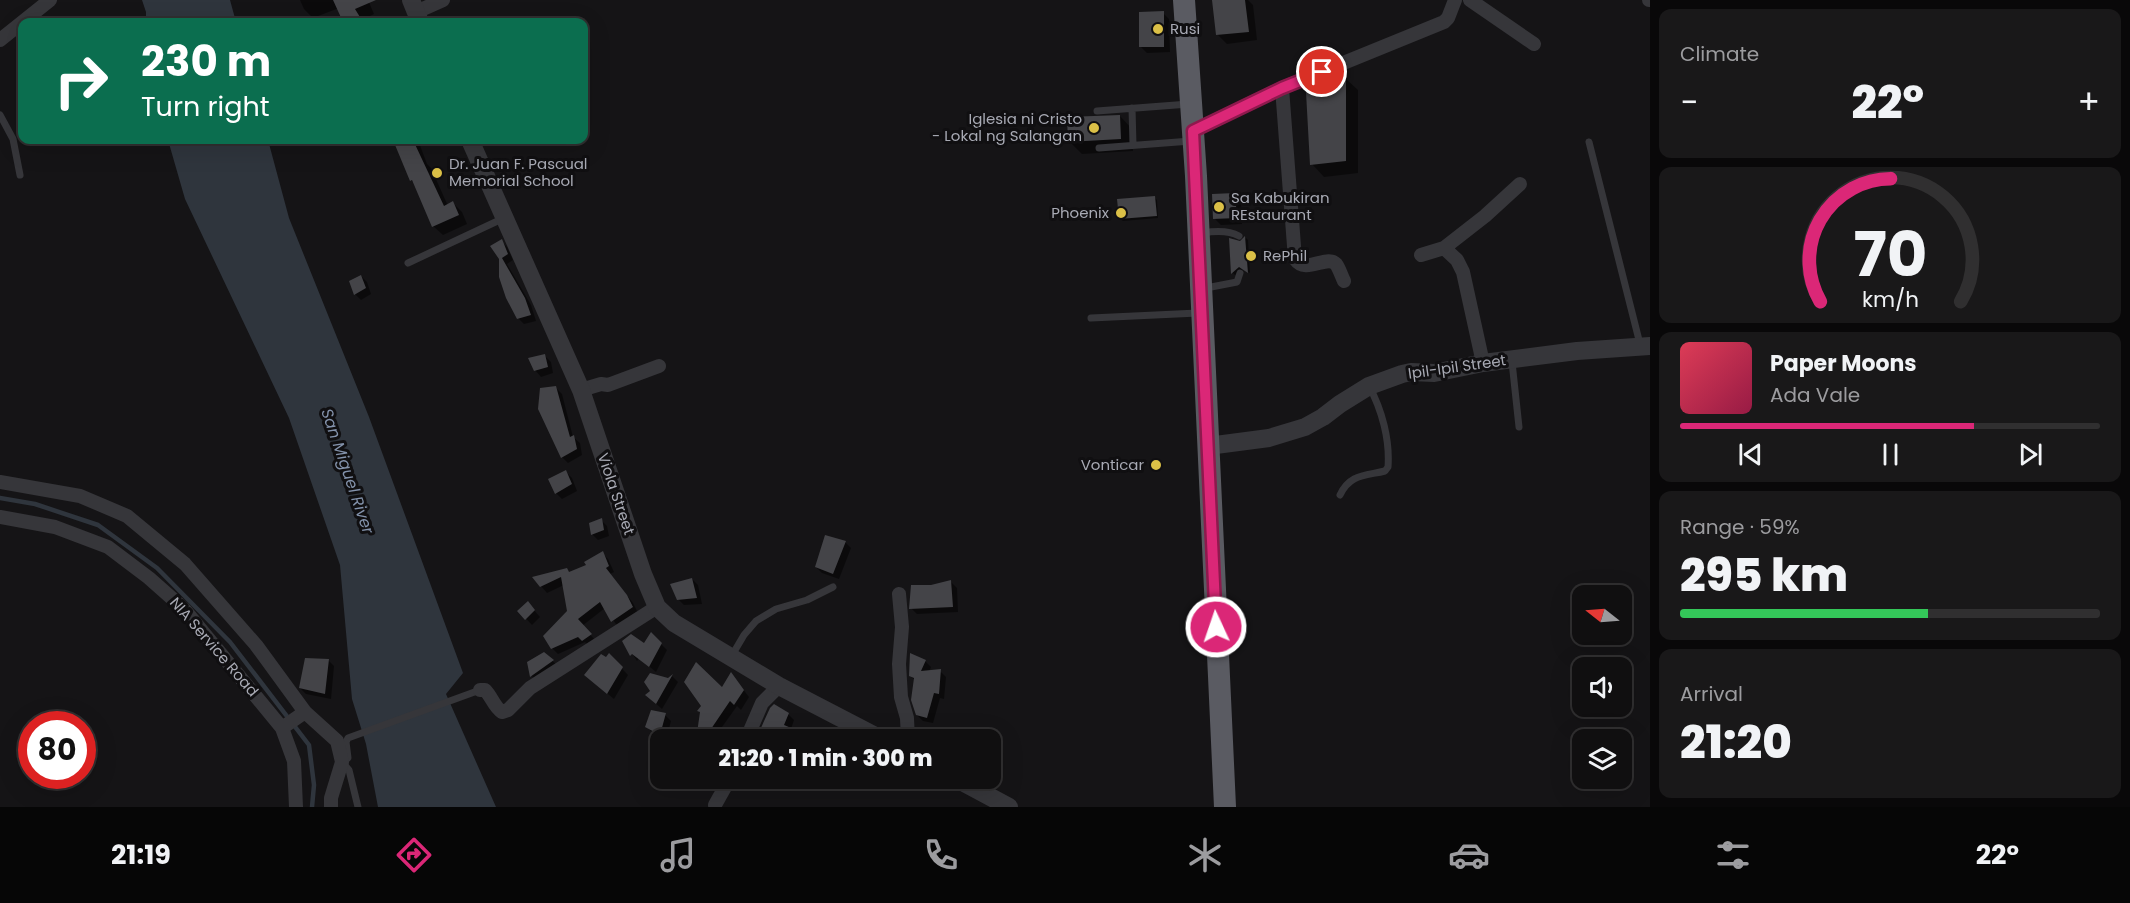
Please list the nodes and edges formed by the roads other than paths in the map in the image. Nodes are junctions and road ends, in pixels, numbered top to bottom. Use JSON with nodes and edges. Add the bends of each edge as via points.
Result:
{"nodes":[{"id":1,"x":51,"y":0,"type":"edge"},
{"id":2,"x":443,"y":0,"type":"edge"},
{"id":3,"x":1184,"y":0,"type":"edge"},
{"id":4,"x":1455,"y":0,"type":"edge"},
{"id":5,"x":1470,"y":0,"type":"edge"},
{"id":6,"x":416,"y":12,"type":"edge"},
{"id":7,"x":28,"y":18,"type":"edge"},
{"id":8,"x":18,"y":26,"type":"edge"},
{"id":9,"x":0,"y":40,"type":"edge"},
{"id":10,"x":1534,"y":44,"type":"dead end"},
{"id":11,"x":1282,"y":88,"type":"junction"},
{"id":12,"x":1191,"y":104,"type":"junction"},
{"id":13,"x":1132,"y":108,"type":"junction"},
{"id":14,"x":1097,"y":111,"type":"dead end"},
{"id":15,"x":0,"y":115,"type":"edge"},
{"id":16,"x":1193,"y":136,"type":"junction"},
{"id":17,"x":1589,"y":142,"type":"dead end"},
{"id":18,"x":472,"y":144,"type":"edge"},
{"id":19,"x":1133,"y":145,"type":"junction"},
{"id":20,"x":1099,"y":148,"type":"dead end"},
{"id":21,"x":20,"y":175,"type":"dead end"},
{"id":22,"x":1520,"y":184,"type":"dead end"},
{"id":23,"x":504,"y":218,"type":"junction"},
{"id":24,"x":1198,"y":233,"type":"junction"},
{"id":25,"x":1239,"y":236,"type":"dead end"},
{"id":26,"x":1444,"y":248,"type":"junction"},
{"id":27,"x":1421,"y":255,"type":"dead end"},
{"id":28,"x":408,"y":262,"type":"dead end"},
{"id":29,"x":1240,"y":273,"type":"dead end"},
{"id":30,"x":1344,"y":281,"type":"dead end"},
{"id":31,"x":1200,"y":288,"type":"junction"},
{"id":32,"x":1201,"y":312,"type":"junction"},
{"id":33,"x":1091,"y":318,"type":"dead end"},
{"id":34,"x":1646,"y":346,"type":"edge"},
{"id":35,"x":1511,"y":359,"type":"junction"},
{"id":36,"x":1483,"y":363,"type":"junction"},
{"id":37,"x":659,"y":366,"type":"dead end"},
{"id":38,"x":1369,"y":386,"type":"junction"},
{"id":39,"x":581,"y":390,"type":"junction"},
{"id":40,"x":1519,"y":427,"type":"dead end"},
{"id":41,"x":1208,"y":446,"type":"junction"},
{"id":42,"x":0,"y":482,"type":"edge"},
{"id":43,"x":1340,"y":495,"type":"dead end"},
{"id":44,"x":0,"y":517,"type":"edge"},
{"id":45,"x":833,"y":586,"type":"dead end"},
{"id":46,"x":899,"y":594,"type":"dead end"},
{"id":47,"x":657,"y":607,"type":"junction"},
{"id":48,"x":731,"y":657,"type":"junction"},
{"id":49,"x":779,"y":686,"type":"junction"},
{"id":50,"x":480,"y":690,"type":"joint"},
{"id":51,"x":303,"y":715,"type":"junction"},
{"id":52,"x":285,"y":727,"type":"junction"},
{"id":53,"x":751,"y":729,"type":"edge"},
{"id":54,"x":862,"y":729,"type":"edge"},
{"id":55,"x":908,"y":729,"type":"edge"},
{"id":56,"x":342,"y":762,"type":"junction"},
{"id":57,"x":724,"y":789,"type":"edge"},
{"id":58,"x":975,"y":789,"type":"edge"},
{"id":59,"x":715,"y":805,"type":"dead end"},
{"id":60,"x":1005,"y":806,"type":"edge"},
{"id":61,"x":296,"y":807,"type":"edge"},
{"id":62,"x":331,"y":807,"type":"edge"},
{"id":63,"x":358,"y":807,"type":"edge"},
{"id":64,"x":1225,"y":807,"type":"edge"}],
"edges":[{"from":1,"to":7,"type":"street"},
{"from":2,"to":6,"type":"street"},
{"from":3,"to":12,"type":"highway"},
{"from":4,"to":11,"type":"street","via":[[1444,22]]},
{"from":5,"to":10,"type":"street"},
{"from":8,"to":9,"type":"street"},
{"from":11,"to":16,"type":"street"},
{"from":11,"to":30,"type":"street","via":[[1295,259],[1305,266],[1336,263]]},
{"from":12,"to":13,"type":"lane"},
{"from":12,"to":16,"type":"highway"},
{"from":13,"to":14,"type":"lane"},
{"from":13,"to":19,"type":"lane"},
{"from":15,"to":21,"type":"lane","via":[[13,139]]},
{"from":16,"to":19,"type":"lane"},
{"from":16,"to":24,"type":"highway"},
{"from":17,"to":34,"type":"lane"},
{"from":18,"to":23,"type":"street","name":"Viola Street"},
{"from":19,"to":20,"type":"lane"},
{"from":22,"to":26,"type":"street"},
{"from":23,"to":28,"type":"lane"},
{"from":23,"to":39,"type":"street","name":"Viola Street"},
{"from":24,"to":25,"type":"lane","via":[[1215,231]]},
{"from":24,"to":31,"type":"highway"},
{"from":26,"to":27,"type":"street"},
{"from":26,"to":36,"type":"street","via":[[1463,272]]},
{"from":29,"to":31,"type":"lane","via":[[1237,282]]},
{"from":31,"to":32,"type":"highway"},
{"from":32,"to":33,"type":"lane"},
{"from":32,"to":41,"type":"highway"},
{"from":34,"to":35,"type":"street","name":"Ipil-Ipil Street"},
{"from":35,"to":36,"type":"street","name":"Ipil-Ipil Street"},
{"from":35,"to":40,"type":"lane"},
{"from":36,"to":38,"type":"street","name":"Ipil-Ipil Street","via":[[1434,373],[1411,372]]},
{"from":37,"to":39,"type":"street","via":[[608,385]]},
{"from":38,"to":41,"type":"street","name":"Ipil-Ipil Street","via":[[1305,427],[1269,438]]},
{"from":38,"to":43,"type":"lane","via":[[1387,436],[1388,467],[1350,480]]},
{"from":39,"to":47,"type":"street","name":"Viola Street"},
{"from":41,"to":64,"type":"highway"},
{"from":42,"to":51,"type":"street","via":[[80,496],[127,516],[186,564],[256,645]]},
{"from":44,"to":52,"type":"street","name":"NIA Service Road","via":[[55,527],[108,547],[184,609]]},
{"from":45,"to":48,"type":"lane","via":[[756,621]]},
{"from":46,"to":55,"type":"street","via":[[901,698]]},
{"from":47,"to":48,"type":"street","name":"Viola Street","via":[[675,623]]},
{"from":47,"to":50,"type":"street","via":[[530,688],[508,710],[497,709],[489,694]]},
{"from":48,"to":49,"type":"street","name":"Viola Street"},
{"from":49,"to":53,"type":"street","via":[[762,703]]},
{"from":49,"to":54,"type":"street","name":"Viola Street"},
{"from":50,"to":56,"type":"lane","via":[[348,738],[348,758]]},
{"from":51,"to":52,"type":"street"},
{"from":51,"to":56,"type":"street","via":[[337,741]]},
{"from":52,"to":61,"type":"street","name":"NIA Service Road","via":[[294,761]]},
{"from":56,"to":62,"type":"street"},
{"from":56,"to":63,"type":"lane","via":[[350,770]]},
{"from":57,"to":59,"type":"street"},
{"from":58,"to":60,"type":"street"}]}
